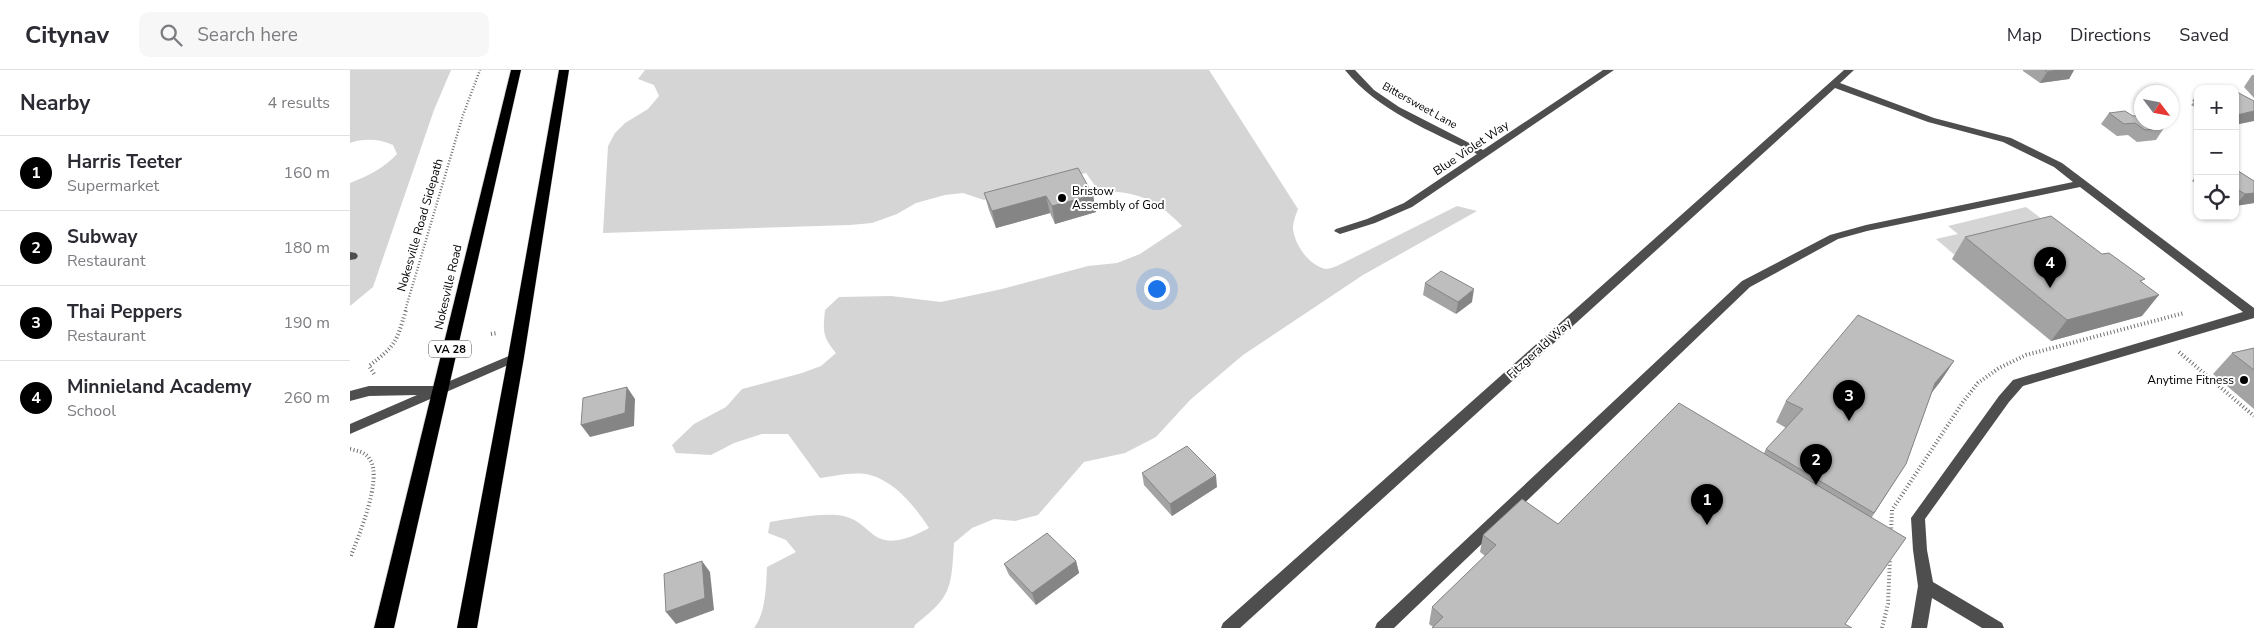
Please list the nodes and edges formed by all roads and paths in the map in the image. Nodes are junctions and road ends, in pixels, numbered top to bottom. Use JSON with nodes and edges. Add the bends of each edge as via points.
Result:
{"nodes":[{"id":1,"x":480,"y":70,"type":"edge"},
{"id":2,"x":516,"y":70,"type":"edge"},
{"id":3,"x":564,"y":70,"type":"edge"},
{"id":4,"x":1350,"y":70,"type":"edge"},
{"id":5,"x":1608,"y":70,"type":"edge"},
{"id":6,"x":1849,"y":70,"type":"edge"},
{"id":7,"x":1833,"y":84,"type":"junction"},
{"id":8,"x":1484,"y":154,"type":"junction"},
{"id":9,"x":2083,"y":183,"type":"junction"},
{"id":10,"x":1340,"y":231,"type":"dead end"},
{"id":11,"x":2253,"y":313,"type":"edge"},
{"id":12,"x":2145,"y":322,"type":"dead end"},
{"id":13,"x":497,"y":333,"type":"dead end"},
{"id":14,"x":491,"y":334,"type":"dead end"},
{"id":15,"x":2164,"y":339,"type":"junction"},
{"id":16,"x":516,"y":357,"type":"junction"},
{"id":17,"x":374,"y":374,"type":"dead end"},
{"id":18,"x":441,"y":390,"type":"junction"},
{"id":19,"x":350,"y":396,"type":"edge"},
{"id":20,"x":2254,"y":416,"type":"edge"},
{"id":21,"x":350,"y":429,"type":"edge"},
{"id":22,"x":350,"y":449,"type":"edge"},
{"id":23,"x":350,"y":558,"type":"edge"},
{"id":24,"x":1926,"y":586,"type":"junction"},
{"id":25,"x":384,"y":628,"type":"edge"},
{"id":26,"x":467,"y":628,"type":"edge"},
{"id":27,"x":1229,"y":628,"type":"edge"},
{"id":28,"x":1383,"y":628,"type":"edge"},
{"id":29,"x":1919,"y":628,"type":"edge"},
{"id":30,"x":1996,"y":628,"type":"edge"}],
"edges":[{"from":1,"to":17,"type":"path","name":"Nokesville Road Sidepath","via":[[463,114],[397,340],[387,353],[369,366]]},
{"from":2,"to":18,"type":"highway","name":"Nokesville Road","number":"VA 28"},
{"from":3,"to":16,"type":"highway"},
{"from":4,"to":8,"type":"street","name":"Bittersweet Lane","via":[[1371,92],[1396,109]]},
{"from":5,"to":8,"type":"street","name":"Blue Violet Way"},
{"from":6,"to":7,"type":"street","name":"Fitzgerald Way"},
{"from":7,"to":9,"type":"street","via":[[1931,120],[2007,140],[2058,165]]},
{"from":7,"to":27,"type":"street","name":"Fitzgerald Way"},
{"from":8,"to":10,"type":"street","name":"Blue Violet Way","via":[[1408,205]]},
{"from":9,"to":11,"type":"street"},
{"from":9,"to":28,"type":"street","via":[[1834,237],[1746,284]]},
{"from":11,"to":15,"type":"street"},
{"from":12,"to":15,"type":"path"},
{"from":13,"to":14,"type":"path"},
{"from":15,"to":20,"type":"path"},
{"from":15,"to":24,"type":"street","via":[[2018,383],[1918,518]]},
{"from":16,"to":18,"type":"street"},
{"from":16,"to":26,"type":"highway"},
{"from":18,"to":19,"type":"street","via":[[370,391]]},
{"from":18,"to":21,"type":"street"},
{"from":18,"to":25,"type":"highway","name":"Nokesville Road","number":"VA 28"},
{"from":22,"to":23,"type":"path","via":[[368,457],[373,463],[374,474],[362,527]]},
{"from":24,"to":29,"type":"street"},
{"from":24,"to":30,"type":"street"}]}
